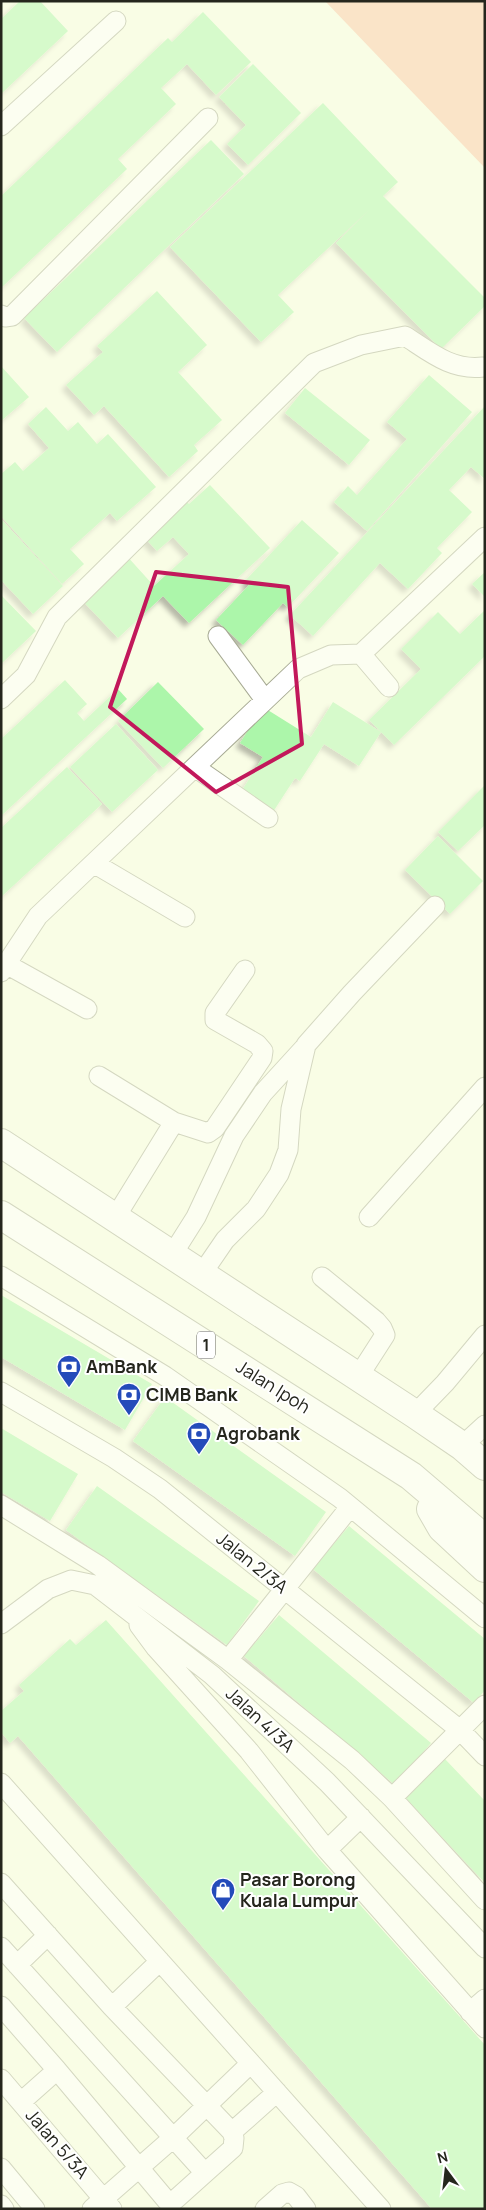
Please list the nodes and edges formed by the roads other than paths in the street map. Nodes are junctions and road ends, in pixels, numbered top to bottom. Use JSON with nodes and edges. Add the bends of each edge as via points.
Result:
{"nodes":[{"id":1,"x":116,"y":21,"type":"dead end"},
{"id":2,"x":208,"y":118,"type":"dead end"},
{"id":3,"x":1,"y":126,"type":"edge"},
{"id":4,"x":1,"y":315,"type":"edge"},
{"id":5,"x":483,"y":367,"type":"dead end"},
{"id":6,"x":485,"y":537,"type":"edge"},
{"id":7,"x":218,"y":636,"type":"dead end"},
{"id":8,"x":361,"y":654,"type":"junction"},
{"id":9,"x":389,"y":687,"type":"dead end"},
{"id":10,"x":1,"y":699,"type":"edge"},
{"id":11,"x":265,"y":700,"type":"junction"},
{"id":12,"x":196,"y":768,"type":"junction"},
{"id":13,"x":268,"y":818,"type":"dead end"},
{"id":14,"x":95,"y":864,"type":"junction"},
{"id":15,"x":435,"y":906,"type":"dead end"},
{"id":16,"x":184,"y":917,"type":"dead end"},
{"id":17,"x":4,"y":968,"type":"edge"},
{"id":18,"x":245,"y":970,"type":"dead end"},
{"id":19,"x":87,"y":1009,"type":"dead end"},
{"id":20,"x":306,"y":1045,"type":"junction"},
{"id":21,"x":99,"y":1076,"type":"dead end"},
{"id":22,"x":485,"y":1087,"type":"edge"},
{"id":23,"x":174,"y":1122,"type":"junction"},
{"id":24,"x":1,"y":1143,"type":"edge"},
{"id":25,"x":1,"y":1215,"type":"edge"},
{"id":26,"x":368,"y":1217,"type":"dead end"},
{"id":27,"x":115,"y":1218,"type":"junction"},
{"id":28,"x":172,"y":1255,"type":"junction"},
{"id":29,"x":201,"y":1275,"type":"junction"},
{"id":30,"x":1,"y":1276,"type":"edge"},
{"id":31,"x":322,"y":1278,"type":"dead end"},
{"id":32,"x":485,"y":1334,"type":"edge"},
{"id":33,"x":358,"y":1377,"type":"junction"},
{"id":34,"x":1,"y":1392,"type":"edge"},
{"id":35,"x":415,"y":1414,"type":"junction"},
{"id":36,"x":485,"y":1425,"type":"edge"},
{"id":37,"x":462,"y":1446,"type":"junction"},
{"id":38,"x":485,"y":1466,"type":"edge"},
{"id":39,"x":411,"y":1476,"type":"junction"},
{"id":40,"x":1,"y":1505,"type":"edge"},
{"id":41,"x":350,"y":1507,"type":"junction"},
{"id":42,"x":485,"y":1539,"type":"edge"},
{"id":43,"x":485,"y":1568,"type":"edge"},
{"id":44,"x":284,"y":1588,"type":"junction"},
{"id":45,"x":125,"y":1607,"type":"junction"},
{"id":46,"x":485,"y":1618,"type":"edge"},
{"id":47,"x":1,"y":1624,"type":"edge"},
{"id":48,"x":228,"y":1660,"type":"junction"},
{"id":49,"x":485,"y":1706,"type":"edge"},
{"id":50,"x":460,"y":1730,"type":"junction"},
{"id":51,"x":485,"y":1756,"type":"edge"},
{"id":52,"x":1,"y":1783,"type":"edge"},
{"id":53,"x":392,"y":1798,"type":"junction"},
{"id":54,"x":361,"y":1817,"type":"junction"},
{"id":55,"x":327,"y":1850,"type":"junction"},
{"id":56,"x":1,"y":1884,"type":"edge"},
{"id":57,"x":485,"y":1900,"type":"edge"},
{"id":58,"x":48,"y":1935,"type":"junction"},
{"id":59,"x":1,"y":1947,"type":"edge"},
{"id":60,"x":485,"y":1948,"type":"edge"},
{"id":61,"x":160,"y":1961,"type":"junction"},
{"id":62,"x":17,"y":1965,"type":"junction"},
{"id":63,"x":485,"y":1999,"type":"edge"},
{"id":64,"x":1,"y":2006,"type":"edge"},
{"id":65,"x":112,"y":2007,"type":"junction"},
{"id":66,"x":470,"y":2012,"type":"junction"},
{"id":67,"x":485,"y":2028,"type":"edge"},
{"id":68,"x":252,"y":2063,"type":"junction"},
{"id":69,"x":57,"y":2070,"type":"junction"},
{"id":70,"x":1,"y":2079,"type":"edge"},
{"id":71,"x":277,"y":2092,"type":"junction"},
{"id":72,"x":20,"y":2102,"type":"junction"},
{"id":73,"x":208,"y":2106,"type":"junction"},
{"id":74,"x":232,"y":2132,"type":"junction"},
{"id":75,"x":173,"y":2138,"type":"junction"},
{"id":76,"x":1,"y":2168,"type":"edge"},
{"id":77,"x":139,"y":2168,"type":"junction"},
{"id":78,"x":205,"y":2173,"type":"junction"},
{"id":79,"x":1,"y":2205,"type":"edge"},
{"id":80,"x":102,"y":2205,"type":"edge"},
{"id":81,"x":4,"y":2209,"type":"edge"},
{"id":82,"x":35,"y":2209,"type":"edge"},
{"id":83,"x":266,"y":2209,"type":"edge"},
{"id":84,"x":306,"y":2209,"type":"edge"},
{"id":85,"x":381,"y":2209,"type":"edge"}],
"edges":[{"from":1,"to":3,"type":"street"},
{"from":2,"to":4,"type":"street","via":[[12,316]]},
{"from":5,"to":10,"type":"street","via":[[468,369],[446,362],[406,336],[362,345],[314,363],[57,617],[26,675]]},
{"from":6,"to":8,"type":"street"},
{"from":7,"to":11,"type":"street"},
{"from":8,"to":9,"type":"street"},
{"from":8,"to":11,"type":"street","via":[[331,655],[298,669]]},
{"from":11,"to":12,"type":"street"},
{"from":12,"to":13,"type":"street"},
{"from":12,"to":14,"type":"street"},
{"from":14,"to":16,"type":"street"},
{"from":14,"to":17,"type":"street","via":[[38,916]]},
{"from":15,"to":20,"type":"street"},
{"from":17,"to":19,"type":"street"},
{"from":18,"to":23,"type":"street","via":[[214,1013],[215,1020],[257,1044],[263,1051],[262,1058],[215,1128],[208,1133]]},
{"from":20,"to":28,"type":"street","via":[[263,1093],[234,1136],[196,1217]]},
{"from":20,"to":29,"type":"street","via":[[292,1109],[288,1150],[279,1174],[256,1209],[226,1240]]},
{"from":21,"to":23,"type":"street"},
{"from":22,"to":26,"type":"street"},
{"from":23,"to":27,"type":"street"},
{"from":24,"to":27,"type":"highway"},
{"from":25,"to":39,"type":"highway","name":"Jalan Ipoh","number":"1"},
{"from":27,"to":28,"type":"highway"},
{"from":28,"to":29,"type":"highway"},
{"from":29,"to":33,"type":"highway"},
{"from":30,"to":41,"type":"street","via":[[165,1376]]},
{"from":31,"to":33,"type":"street","via":[[376,1321],[384,1335]]},
{"from":32,"to":35,"type":"street"},
{"from":33,"to":35,"type":"highway"},
{"from":34,"to":44,"type":"street","name":"Jalan 2/3A","via":[[114,1458],[160,1490]]},
{"from":35,"to":37,"type":"highway"},
{"from":36,"to":37,"type":"street"},
{"from":37,"to":38,"type":"highway"},
{"from":39,"to":42,"type":"highway","name":"Jalan Ipoh","number":"1"},
{"from":39,"to":43,"type":"highway","via":[[442,1528]]},
{"from":40,"to":48,"type":"street","via":[[98,1565]]},
{"from":41,"to":44,"type":"street"},
{"from":41,"to":46,"type":"street"},
{"from":44,"to":48,"type":"street"},
{"from":44,"to":50,"type":"street","name":"Jalan 2/3A"},
{"from":45,"to":47,"type":"street","name":"Jalan 4/3A","via":[[94,1585],[71,1580],[48,1589]]},
{"from":45,"to":54,"type":"street","name":"Jalan 4/3A","via":[[212,1675]]},
{"from":45,"to":55,"type":"street","via":[[156,1648],[249,1751]]},
{"from":48,"to":53,"type":"street","via":[[352,1760]]},
{"from":49,"to":50,"type":"street"},
{"from":50,"to":51,"type":"street","name":"Jalan 2/3A"},
{"from":50,"to":53,"type":"street"},
{"from":52,"to":61,"type":"street"},
{"from":53,"to":57,"type":"street"},
{"from":54,"to":55,"type":"street"},
{"from":54,"to":60,"type":"street","name":"Jalan 4/3A"},
{"from":55,"to":66,"type":"street"},
{"from":56,"to":58,"type":"street"},
{"from":58,"to":62,"type":"street"},
{"from":58,"to":65,"type":"street"},
{"from":59,"to":62,"type":"street"},
{"from":61,"to":65,"type":"street"},
{"from":61,"to":68,"type":"street"},
{"from":62,"to":75,"type":"street"},
{"from":63,"to":66,"type":"street"},
{"from":64,"to":69,"type":"street"},
{"from":65,"to":73,"type":"street"},
{"from":66,"to":67,"type":"street"},
{"from":68,"to":71,"type":"street"},
{"from":68,"to":73,"type":"street"},
{"from":69,"to":72,"type":"street"},
{"from":69,"to":77,"type":"street"},
{"from":70,"to":72,"type":"street","name":"Jalan 5/3A"},
{"from":71,"to":74,"type":"street"},
{"from":71,"to":85,"type":"street"},
{"from":72,"to":80,"type":"street","name":"Jalan 5/3A"},
{"from":73,"to":74,"type":"street"},
{"from":73,"to":75,"type":"street"},
{"from":74,"to":78,"type":"street","via":[[233,2148]]},
{"from":75,"to":77,"type":"street"},
{"from":75,"to":78,"type":"street"},
{"from":76,"to":82,"type":"street"},
{"from":77,"to":78,"type":"street","via":[[167,2201],[172,2202]]},
{"from":77,"to":80,"type":"street"},
{"from":79,"to":81,"type":"street"},
{"from":83,"to":84,"type":"street","via":[[282,2194],[289,2192]]}]}
